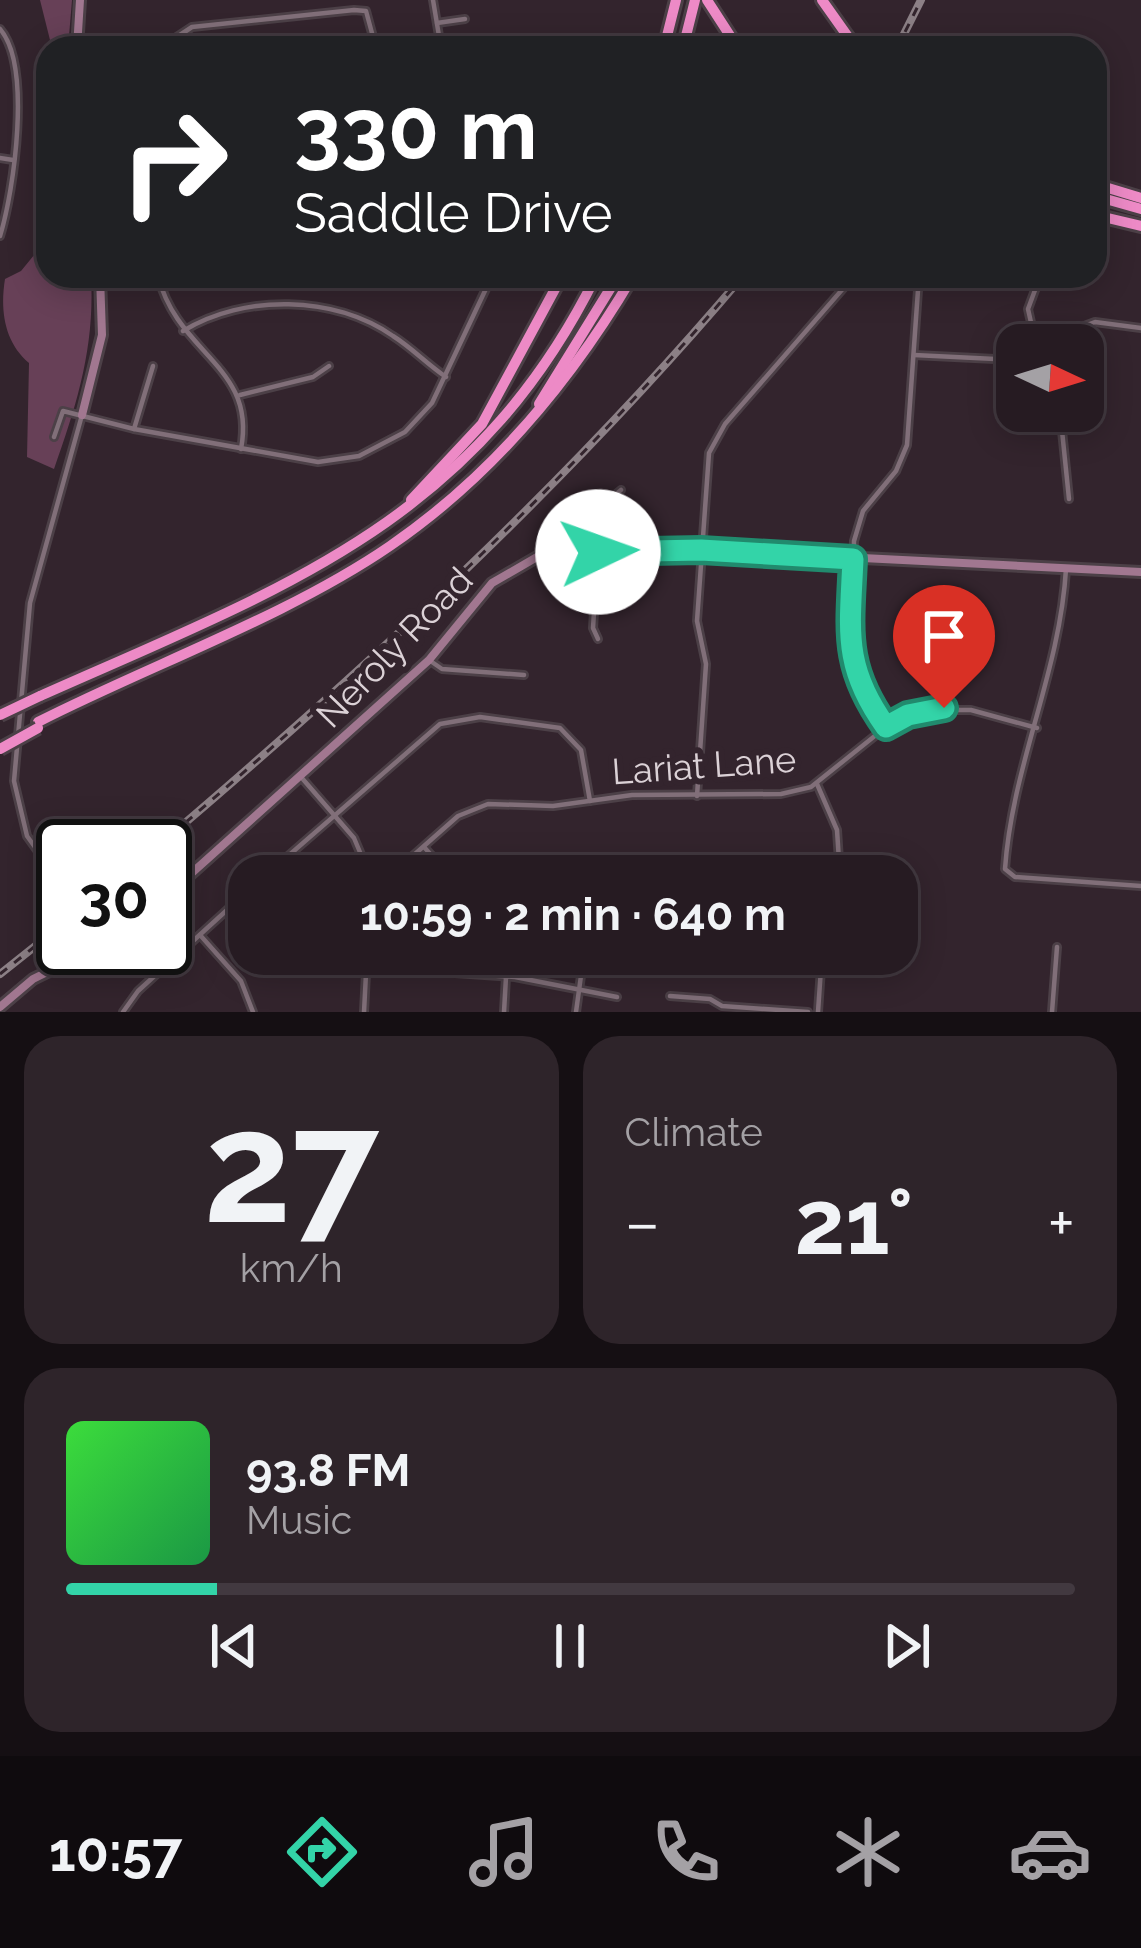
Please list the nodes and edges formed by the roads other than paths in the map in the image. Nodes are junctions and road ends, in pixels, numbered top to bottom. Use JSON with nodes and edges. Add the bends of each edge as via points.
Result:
{"nodes":[{"id":1,"x":80,"y":0,"type":"edge"},
{"id":2,"x":433,"y":0,"type":"edge"},
{"id":3,"x":676,"y":0,"type":"edge"},
{"id":4,"x":695,"y":0,"type":"edge"},
{"id":5,"x":707,"y":0,"type":"edge"},
{"id":6,"x":822,"y":0,"type":"edge"},
{"id":7,"x":465,"y":20,"type":"dead end"},
{"id":8,"x":437,"y":23,"type":"junction"},
{"id":9,"x":0,"y":29,"type":"edge"},
{"id":10,"x":78,"y":36,"type":"edge"},
{"id":11,"x":179,"y":36,"type":"edge"},
{"id":12,"x":373,"y":36,"type":"edge"},
{"id":13,"x":439,"y":36,"type":"edge"},
{"id":14,"x":667,"y":36,"type":"edge"},
{"id":15,"x":686,"y":36,"type":"edge"},
{"id":16,"x":730,"y":36,"type":"edge"},
{"id":17,"x":848,"y":36,"type":"edge"},
{"id":18,"x":0,"y":158,"type":"edge"},
{"id":19,"x":14,"y":160,"type":"junction"},
{"id":20,"x":1107,"y":188,"type":"edge"},
{"id":21,"x":1141,"y":198,"type":"edge"},
{"id":22,"x":1107,"y":199,"type":"edge"},
{"id":23,"x":1141,"y":209,"type":"edge"},
{"id":24,"x":1107,"y":217,"type":"edge"},
{"id":25,"x":1141,"y":226,"type":"edge"},
{"id":26,"x":0,"y":236,"type":"edge"},
{"id":27,"x":100,"y":288,"type":"edge"},
{"id":28,"x":162,"y":288,"type":"edge"},
{"id":29,"x":487,"y":288,"type":"edge"},
{"id":30,"x":556,"y":288,"type":"edge"},
{"id":31,"x":589,"y":288,"type":"edge"},
{"id":32,"x":611,"y":288,"type":"edge"},
{"id":33,"x":626,"y":288,"type":"edge"},
{"id":34,"x":844,"y":288,"type":"edge"},
{"id":35,"x":918,"y":288,"type":"edge"},
{"id":36,"x":1036,"y":288,"type":"edge"},
{"id":37,"x":1031,"y":324,"type":"edge"},
{"id":38,"x":1104,"y":325,"type":"edge"},
{"id":39,"x":1141,"y":328,"type":"edge"},
{"id":40,"x":183,"y":331,"type":"junction"},
{"id":41,"x":914,"y":355,"type":"junction"},
{"id":42,"x":996,"y":358,"type":"edge"},
{"id":43,"x":329,"y":366,"type":"dead end"},
{"id":44,"x":153,"y":367,"type":"dead end"},
{"id":45,"x":446,"y":377,"type":"junction"},
{"id":46,"x":240,"y":395,"type":"junction"},
{"id":47,"x":82,"y":415,"type":"junction"},
{"id":48,"x":523,"y":426,"type":"junction"},
{"id":49,"x":134,"y":429,"type":"junction"},
{"id":50,"x":1062,"y":432,"type":"edge"},
{"id":51,"x":54,"y":437,"type":"dead end"},
{"id":52,"x":241,"y":449,"type":"junction"},
{"id":53,"x":621,"y":490,"type":"dead end"},
{"id":54,"x":1069,"y":499,"type":"dead end"},
{"id":55,"x":390,"y":522,"type":"junction"},
{"id":56,"x":598,"y":548,"type":"junction"},
{"id":57,"x":574,"y":549,"type":"junction"},
{"id":58,"x":701,"y":550,"type":"junction"},
{"id":59,"x":853,"y":559,"type":"junction"},
{"id":60,"x":1066,"y":569,"type":"junction"},
{"id":61,"x":1141,"y":572,"type":"edge"},
{"id":62,"x":598,"y":639,"type":"dead end"},
{"id":63,"x":429,"y":660,"type":"junction"},
{"id":64,"x":524,"y":675,"type":"dead end"},
{"id":65,"x":0,"y":715,"type":"edge"},
{"id":66,"x":886,"y":727,"type":"junction"},
{"id":67,"x":1037,"y":728,"type":"junction"},
{"id":68,"x":0,"y":745,"type":"edge"},
{"id":69,"x":301,"y":777,"type":"junction"},
{"id":70,"x":817,"y":784,"type":"junction"},
{"id":71,"x":697,"y":796,"type":"junction"},
{"id":72,"x":590,"y":800,"type":"junction"},
{"id":73,"x":333,"y":815,"type":"junction"},
{"id":74,"x":36,"y":848,"type":"edge"},
{"id":75,"x":424,"y":848,"type":"junction"},
{"id":76,"x":288,"y":855,"type":"edge"},
{"id":77,"x":363,"y":855,"type":"edge"},
{"id":78,"x":413,"y":855,"type":"edge"},
{"id":79,"x":430,"y":855,"type":"edge"},
{"id":80,"x":839,"y":855,"type":"edge"},
{"id":81,"x":192,"y":873,"type":"edge"},
{"id":82,"x":1141,"y":886,"type":"edge"},
{"id":83,"x":228,"y":909,"type":"edge"},
{"id":84,"x":200,"y":934,"type":"junction"},
{"id":85,"x":1057,"y":946,"type":"dead end"},
{"id":86,"x":41,"y":975,"type":"edge"},
{"id":87,"x":366,"y":975,"type":"edge"},
{"id":88,"x":490,"y":975,"type":"edge"},
{"id":89,"x":582,"y":975,"type":"edge"},
{"id":90,"x":821,"y":975,"type":"edge"},
{"id":91,"x":506,"y":976,"type":"junction"},
{"id":92,"x":580,"y":992,"type":"junction"},
{"id":93,"x":670,"y":996,"type":"dead end"},
{"id":94,"x":617,"y":997,"type":"dead end"},
{"id":95,"x":3,"y":1007,"type":"edge"},
{"id":96,"x":722,"y":1009,"type":"edge"},
{"id":97,"x":123,"y":1012,"type":"edge"},
{"id":98,"x":253,"y":1012,"type":"edge"},
{"id":99,"x":364,"y":1012,"type":"edge"},
{"id":100,"x":504,"y":1012,"type":"edge"},
{"id":101,"x":576,"y":1012,"type":"edge"},
{"id":102,"x":808,"y":1012,"type":"edge"},
{"id":103,"x":818,"y":1012,"type":"edge"},
{"id":104,"x":1052,"y":1012,"type":"edge"}],
"edges":[{"from":1,"to":10,"type":"street"},
{"from":2,"to":8,"type":"street"},
{"from":3,"to":14,"type":"highway"},
{"from":4,"to":15,"type":"highway"},
{"from":5,"to":16,"type":"highway"},
{"from":6,"to":17,"type":"highway"},
{"from":7,"to":8,"type":"street"},
{"from":8,"to":13,"type":"street"},
{"from":9,"to":19,"type":"street","via":[[17,67]]},
{"from":11,"to":12,"type":"street","via":[[193,27],[366,11]]},
{"from":18,"to":19,"type":"street"},
{"from":19,"to":26,"type":"street"},
{"from":20,"to":21,"type":"highway"},
{"from":22,"to":23,"type":"highway"},
{"from":24,"to":25,"type":"highway"},
{"from":27,"to":47,"type":"street","via":[[102,335]]},
{"from":28,"to":40,"type":"street"},
{"from":29,"to":45,"type":"street"},
{"from":30,"to":55,"type":"highway","via":[[482,424]]},
{"from":31,"to":55,"type":"highway","via":[[522,401]]},
{"from":32,"to":48,"type":"highway"},
{"from":33,"to":48,"type":"highway","via":[[573,372]]},
{"from":34,"to":58,"type":"street","via":[[718,434],[706,466]]},
{"from":35,"to":41,"type":"street"},
{"from":36,"to":37,"type":"street"},
{"from":38,"to":39,"type":"street"},
{"from":40,"to":45,"type":"street","via":[[208,316],[276,304],[326,307],[394,336]]},
{"from":40,"to":46,"type":"street"},
{"from":41,"to":42,"type":"street"},
{"from":41,"to":59,"type":"street","via":[[907,445],[863,511]]},
{"from":43,"to":46,"type":"street"},
{"from":44,"to":49,"type":"street"},
{"from":45,"to":52,"type":"street","via":[[418,420],[373,452],[327,462]]},
{"from":46,"to":52,"type":"street"},
{"from":47,"to":49,"type":"street"},
{"from":47,"to":51,"type":"street","via":[[63,411]]},
{"from":47,"to":74,"type":"street","via":[[30,603],[14,781]]},
{"from":48,"to":68,"type":"highway","bridge":true,"via":[[390,546]]},
{"from":49,"to":52,"type":"street"},
{"from":50,"to":54,"type":"street"},
{"from":53,"to":57,"type":"street","via":[[582,522]]},
{"from":55,"to":65,"type":"highway","bridge":true,"via":[[295,578]]},
{"from":56,"to":57,"type":"street","name":"Neroly Road"},
{"from":56,"to":58,"type":"street","name":"Neroly Road"},
{"from":56,"to":62,"type":"street"},
{"from":57,"to":63,"type":"street","name":"Neroly Road","via":[[499,577]]},
{"from":58,"to":59,"type":"street","name":"Neroly Road"},
{"from":58,"to":71,"type":"street","via":[[697,621],[706,664]]},
{"from":59,"to":60,"type":"street","name":"Neroly Road"},
{"from":59,"to":66,"type":"street","via":[[850,657],[861,692]]},
{"from":60,"to":61,"type":"street","name":"Neroly Road"},
{"from":60,"to":67,"type":"street","via":[[1062,632]]},
{"from":63,"to":64,"type":"street","via":[[442,669]]},
{"from":63,"to":69,"type":"street","name":"Neroly Road"},
{"from":66,"to":67,"type":"street","name":"Lariat Lane","via":[[944,708]]},
{"from":66,"to":70,"type":"street","name":"Lariat Lane"},
{"from":67,"to":82,"type":"street","via":[[1005,869],[1011,877]]},
{"from":69,"to":73,"type":"street"},
{"from":69,"to":81,"type":"street","name":"Neroly Road"},
{"from":70,"to":71,"type":"street","name":"Lariat Lane","via":[[781,794]]},
{"from":70,"to":80,"type":"street","via":[[838,830]]},
{"from":71,"to":72,"type":"street","name":"Lariat Lane"},
{"from":72,"to":73,"type":"street","via":[[581,749],[568,733],[543,722],[468,717],[430,730]]},
{"from":72,"to":75,"type":"street","name":"Lariat Lane","via":[[477,806]]},
{"from":73,"to":76,"type":"street"},
{"from":73,"to":77,"type":"street"},
{"from":75,"to":78,"type":"street","name":"Lariat Lane"},
{"from":75,"to":79,"type":"street"},
{"from":83,"to":84,"type":"street"},
{"from":84,"to":97,"type":"street"},
{"from":84,"to":98,"type":"street","via":[[241,981]]},
{"from":85,"to":104,"type":"street"},
{"from":86,"to":95,"type":"street"},
{"from":87,"to":99,"type":"street"},
{"from":88,"to":91,"type":"street"},
{"from":89,"to":92,"type":"street"},
{"from":90,"to":103,"type":"street"},
{"from":91,"to":92,"type":"street"},
{"from":91,"to":100,"type":"street"},
{"from":92,"to":94,"type":"street"},
{"from":92,"to":101,"type":"street"},
{"from":93,"to":96,"type":"street","via":[[710,999]]},
{"from":96,"to":102,"type":"street"}]}
